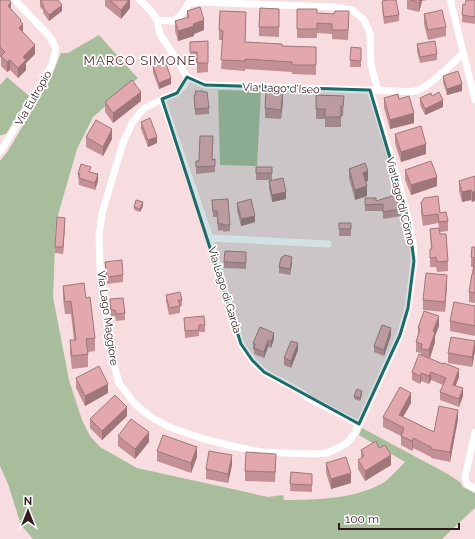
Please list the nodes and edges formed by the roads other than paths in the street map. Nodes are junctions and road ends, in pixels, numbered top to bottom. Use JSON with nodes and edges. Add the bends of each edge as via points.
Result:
{"nodes":[{"id":1,"x":15,"y":0,"type":"edge"},
{"id":2,"x":140,"y":0,"type":"edge"},
{"id":3,"x":451,"y":0,"type":"edge"},
{"id":4,"x":186,"y":2,"type":"edge"},
{"id":5,"x":157,"y":20,"type":"junction"},
{"id":6,"x":463,"y":53,"type":"junction"},
{"id":7,"x":187,"y":77,"type":"junction"},
{"id":8,"x":370,"y":90,"type":"junction"},
{"id":9,"x":378,"y":91,"type":"junction"},
{"id":10,"x":162,"y":99,"type":"junction"},
{"id":11,"x":475,"y":100,"type":"edge"},
{"id":12,"x":1,"y":149,"type":"edge"},
{"id":13,"x":210,"y":238,"type":"junction"},
{"id":14,"x":328,"y":244,"type":"dead end"},
{"id":15,"x":359,"y":424,"type":"junction"},
{"id":16,"x":475,"y":432,"type":"edge"},
{"id":17,"x":475,"y":489,"type":"edge"}],
"edges":[{"from":1,"to":12,"type":"street","name":"Via Eutropio","via":[[51,38],[56,49],[52,64],[36,95]]},
{"from":2,"to":5,"type":"street"},
{"from":3,"to":6,"type":"street"},
{"from":4,"to":5,"type":"street","via":[[181,14],[174,21]]},
{"from":4,"to":9,"type":"street","via":[[352,10],[364,20],[370,33],[371,65]]},
{"from":5,"to":7,"type":"street","via":[[160,34]]},
{"from":6,"to":9,"type":"street","name":"Via Lago d'Iseo","via":[[426,86],[415,91]]},
{"from":6,"to":11,"type":"street"},
{"from":7,"to":8,"type":"street","name":"Via Lago d'Iseo","via":[[205,85]]},
{"from":7,"to":10,"type":"street","name":"Via Lago Maggiore","via":[[177,93]]},
{"from":8,"to":9,"type":"street","name":"Via Lago d'Iseo"},
{"from":8,"to":15,"type":"street","name":"Via Lago di Como","via":[[409,222],[414,261],[408,308],[402,328]]},
{"from":10,"to":13,"type":"street","name":"Via Lago di Garda"},
{"from":10,"to":15,"type":"street","name":"Via Lago Maggiore","via":[[144,110],[132,123],[123,143],[102,213],[99,236],[100,268],[111,353],[119,383],[134,404],[169,427],[201,438],[262,452],[327,453],[351,439]]},
{"from":13,"to":14,"type":"street"},
{"from":13,"to":15,"type":"street","name":"Via Lago di Garda","via":[[241,344],[252,360],[264,372]]},
{"from":16,"to":17,"type":"street","via":[[465,477],[467,484]]}]}
